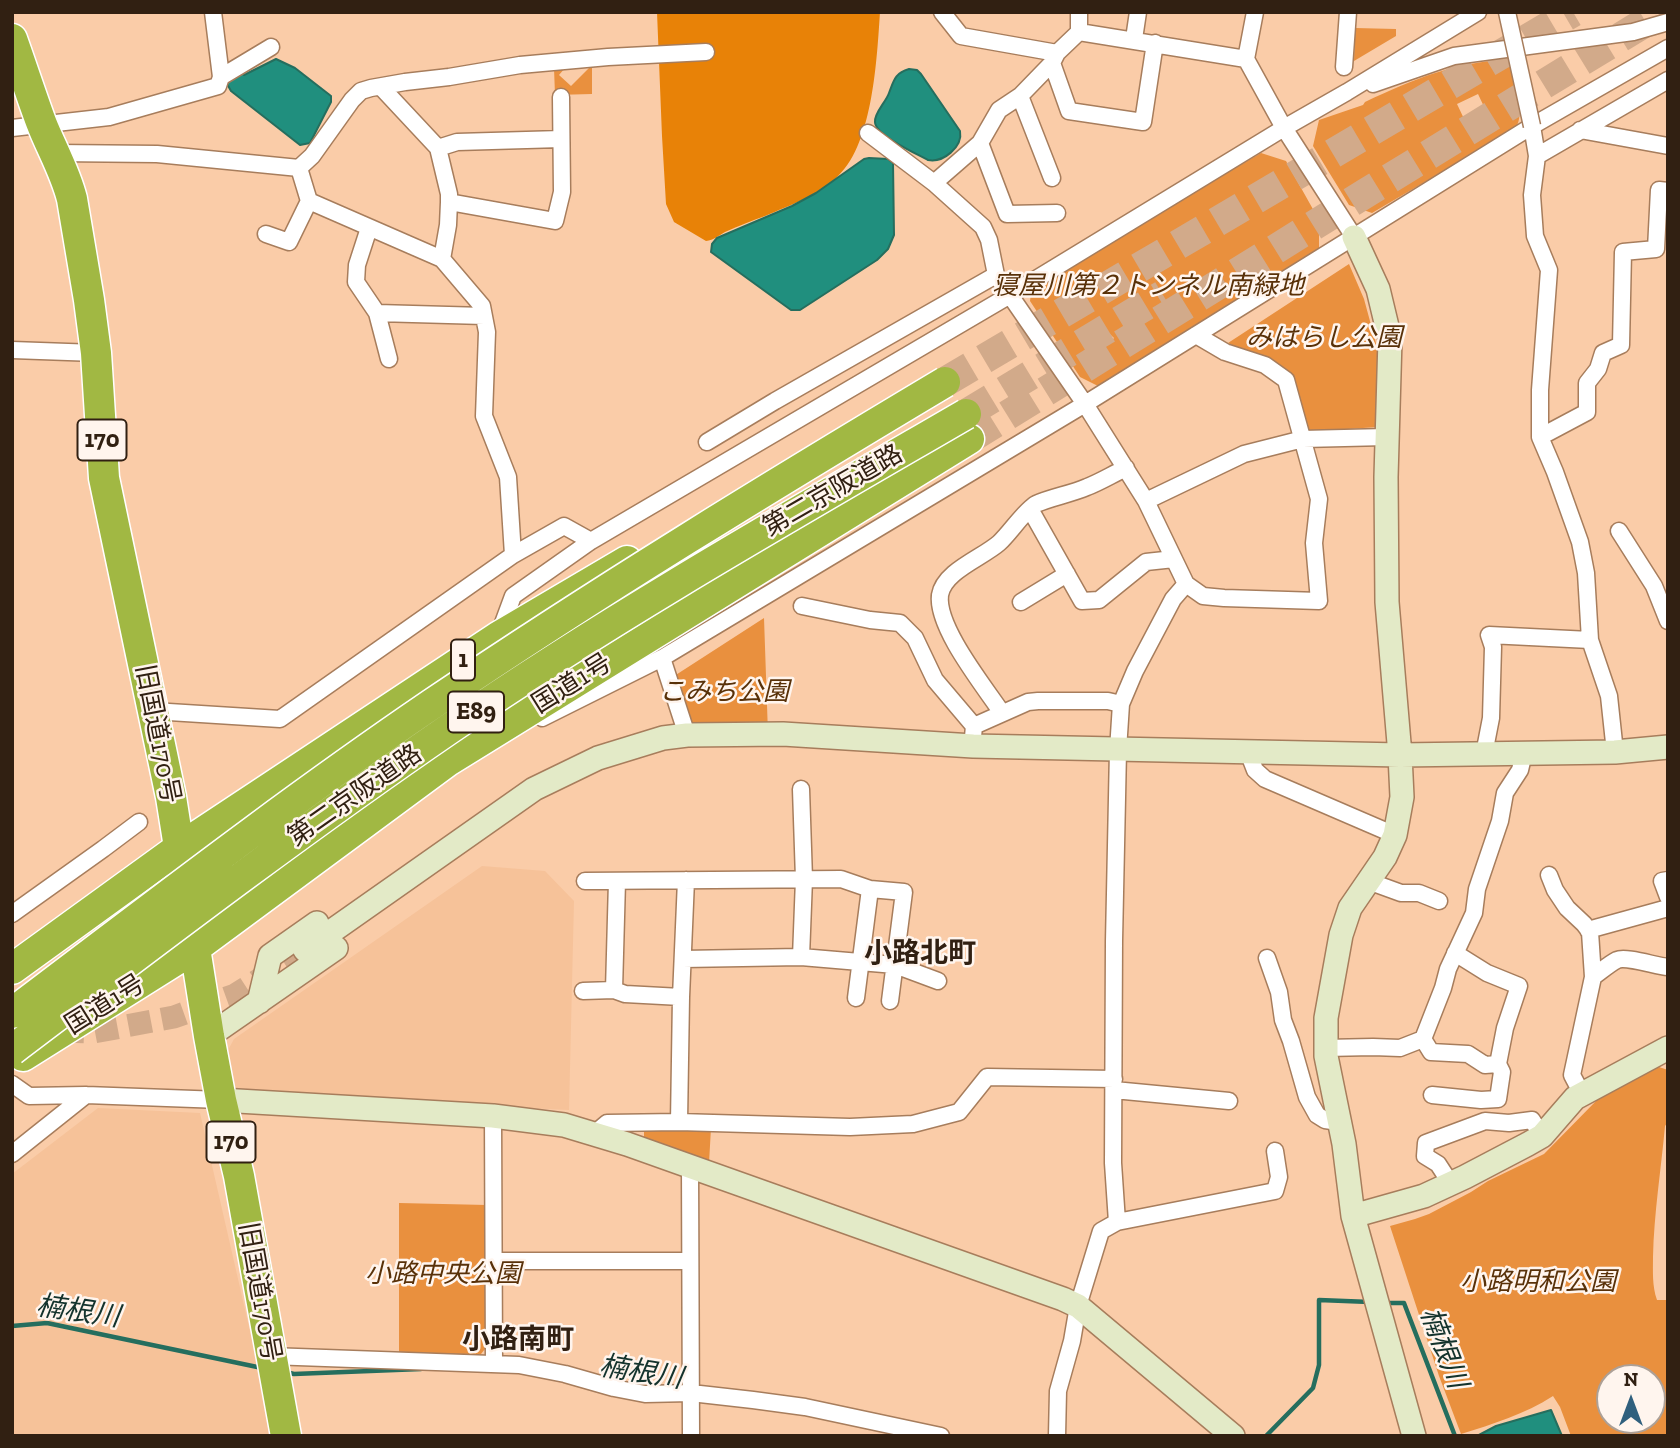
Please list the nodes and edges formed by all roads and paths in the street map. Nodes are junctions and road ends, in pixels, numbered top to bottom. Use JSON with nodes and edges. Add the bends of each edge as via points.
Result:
{"nodes":[{"id":1,"x":213,"y":12,"type":"edge"},
{"id":2,"x":942,"y":12,"type":"edge"},
{"id":3,"x":1079,"y":12,"type":"edge"},
{"id":4,"x":1138,"y":12,"type":"edge"},
{"id":5,"x":1255,"y":12,"type":"edge"},
{"id":6,"x":1348,"y":12,"type":"edge"},
{"id":7,"x":1478,"y":12,"type":"edge"},
{"id":8,"x":1507,"y":12,"type":"edge"},
{"id":9,"x":1668,"y":22,"type":"edge"},
{"id":10,"x":1079,"y":32,"type":"junction"},
{"id":11,"x":12,"y":39,"type":"edge"},
{"id":12,"x":1134,"y":39,"type":"junction"},
{"id":13,"x":1155,"y":43,"type":"junction"},
{"id":14,"x":271,"y":47,"type":"dead end"},
{"id":15,"x":1668,"y":48,"type":"edge"},
{"id":16,"x":706,"y":52,"type":"dead end"},
{"id":17,"x":1055,"y":58,"type":"junction"},
{"id":18,"x":1245,"y":59,"type":"junction"},
{"id":19,"x":1344,"y":67,"type":"dead end"},
{"id":20,"x":221,"y":77,"type":"junction"},
{"id":21,"x":1668,"y":80,"type":"edge"},
{"id":22,"x":381,"y":87,"type":"junction"},
{"id":23,"x":1348,"y":92,"type":"junction"},
{"id":24,"x":1020,"y":96,"type":"junction"},
{"id":25,"x":561,"y":97,"type":"dead end"},
{"id":26,"x":42,"y":125,"type":"junction"},
{"id":27,"x":1532,"y":126,"type":"junction"},
{"id":28,"x":12,"y":128,"type":"edge"},
{"id":29,"x":1284,"y":128,"type":"junction"},
{"id":30,"x":1580,"y":130,"type":"junction"},
{"id":31,"x":868,"y":133,"type":"dead end"},
{"id":32,"x":561,"y":139,"type":"junction"},
{"id":33,"x":980,"y":143,"type":"junction"},
{"id":34,"x":1668,"y":146,"type":"edge"},
{"id":35,"x":438,"y":148,"type":"junction"},
{"id":36,"x":56,"y":153,"type":"junction"},
{"id":37,"x":1537,"y":156,"type":"junction"},
{"id":38,"x":299,"y":168,"type":"junction"},
{"id":39,"x":1052,"y":178,"type":"dead end"},
{"id":40,"x":934,"y":183,"type":"junction"},
{"id":41,"x":1668,"y":191,"type":"edge"},
{"id":42,"x":309,"y":201,"type":"junction"},
{"id":43,"x":449,"y":202,"type":"junction"},
{"id":44,"x":1057,"y":213,"type":"dead end"},
{"id":45,"x":369,"y":228,"type":"junction"},
{"id":46,"x":266,"y":234,"type":"dead end"},
{"id":47,"x":1354,"y":237,"type":"junction"},
{"id":48,"x":442,"y":259,"type":"junction"},
{"id":49,"x":996,"y":275,"type":"junction"},
{"id":50,"x":1010,"y":295,"type":"junction"},
{"id":51,"x":377,"y":313,"type":"junction"},
{"id":52,"x":484,"y":316,"type":"junction"},
{"id":53,"x":1196,"y":335,"type":"junction"},
{"id":54,"x":12,"y":350,"type":"edge"},
{"id":55,"x":96,"y":353,"type":"junction"},
{"id":56,"x":389,"y":359,"type":"dead end"},
{"id":57,"x":939,"y":382,"type":"joint"},
{"id":58,"x":1085,"y":404,"type":"junction"},
{"id":59,"x":968,"y":427,"type":"joint"},
{"id":60,"x":1386,"y":437,"type":"junction"},
{"id":61,"x":1541,"y":437,"type":"junction"},
{"id":62,"x":1303,"y":439,"type":"junction"},
{"id":63,"x":707,"y":442,"type":"dead end"},
{"id":64,"x":1126,"y":468,"type":"junction"},
{"id":65,"x":1146,"y":501,"type":"junction"},
{"id":66,"x":1030,"y":509,"type":"junction"},
{"id":67,"x":1619,"y":531,"type":"dead end"},
{"id":68,"x":591,"y":541,"type":"junction"},
{"id":69,"x":513,"y":555,"type":"junction"},
{"id":70,"x":1174,"y":559,"type":"junction"},
{"id":71,"x":1067,"y":574,"type":"junction"},
{"id":72,"x":1186,"y":584,"type":"junction"},
{"id":73,"x":1021,"y":602,"type":"dead end"},
{"id":74,"x":802,"y":607,"type":"dead end"},
{"id":75,"x":1668,"y":621,"type":"edge"},
{"id":76,"x":498,"y":636,"type":"junction"},
{"id":77,"x":1590,"y":640,"type":"junction"},
{"id":78,"x":662,"y":658,"type":"junction"},
{"id":79,"x":1121,"y":704,"type":"junction"},
{"id":80,"x":153,"y":711,"type":"junction"},
{"id":81,"x":1002,"y":713,"type":"junction"},
{"id":82,"x":687,"y":735,"type":"junction"},
{"id":83,"x":973,"y":736,"type":"junction"},
{"id":84,"x":647,"y":743,"type":"junction"},
{"id":85,"x":1668,"y":747,"type":"edge"},
{"id":86,"x":1118,"y":750,"type":"junction"},
{"id":87,"x":1248,"y":752,"type":"junction"},
{"id":88,"x":1615,"y":752,"type":"junction"},
{"id":89,"x":1484,"y":754,"type":"junction"},
{"id":90,"x":1524,"y":754,"type":"junction"},
{"id":91,"x":1400,"y":755,"type":"junction"},
{"id":92,"x":448,"y":761,"type":"junction"},
{"id":93,"x":801,"y":789,"type":"dead end"},
{"id":94,"x":139,"y":822,"type":"dead end"},
{"id":95,"x":1395,"y":835,"type":"junction"},
{"id":96,"x":179,"y":848,"type":"junction"},
{"id":97,"x":1549,"y":875,"type":"dead end"},
{"id":98,"x":804,"y":879,"type":"junction"},
{"id":99,"x":686,"y":880,"type":"junction"},
{"id":100,"x":1668,"y":880,"type":"edge"},
{"id":101,"x":585,"y":881,"type":"dead end"},
{"id":102,"x":617,"y":881,"type":"junction"},
{"id":103,"x":1368,"y":881,"type":"junction"},
{"id":104,"x":870,"y":889,"type":"junction"},
{"id":105,"x":1668,"y":897,"type":"edge"},
{"id":106,"x":1438,"y":901,"type":"dead end"},
{"id":107,"x":1668,"y":908,"type":"edge"},
{"id":108,"x":12,"y":914,"type":"edge"},
{"id":109,"x":1588,"y":930,"type":"junction"},
{"id":110,"x":195,"y":948,"type":"junction"},
{"id":111,"x":305,"y":950,"type":"tunnel mouth"},
{"id":112,"x":1455,"y":953,"type":"junction"},
{"id":113,"x":801,"y":957,"type":"junction"},
{"id":114,"x":1266,"y":958,"type":"dead end"},
{"id":115,"x":683,"y":959,"type":"junction"},
{"id":116,"x":860,"y":962,"type":"junction"},
{"id":117,"x":895,"y":965,"type":"junction"},
{"id":118,"x":1668,"y":967,"type":"edge"},
{"id":119,"x":12,"y":970,"type":"edge"},
{"id":120,"x":1593,"y":977,"type":"junction"},
{"id":121,"x":938,"y":981,"type":"dead end"},
{"id":122,"x":614,"y":990,"type":"junction"},
{"id":123,"x":583,"y":991,"type":"dead end"},
{"id":124,"x":681,"y":997,"type":"junction"},
{"id":125,"x":856,"y":998,"type":"dead end"},
{"id":126,"x":890,"y":1001,"type":"dead end"},
{"id":127,"x":259,"y":1002,"type":"junction"},
{"id":128,"x":12,"y":1013,"type":"edge"},
{"id":129,"x":209,"y":1036,"type":"junction"},
{"id":130,"x":1423,"y":1039,"type":"junction"},
{"id":131,"x":1325,"y":1048,"type":"junction"},
{"id":132,"x":1668,"y":1048,"type":"edge"},
{"id":133,"x":12,"y":1050,"type":"edge"},
{"id":134,"x":12,"y":1063,"type":"edge"},
{"id":135,"x":1498,"y":1064,"type":"junction"},
{"id":136,"x":12,"y":1084,"type":"edge"},
{"id":137,"x":1114,"y":1084,"type":"junction"},
{"id":138,"x":1582,"y":1094,"type":"junction"},
{"id":139,"x":86,"y":1095,"type":"junction"},
{"id":140,"x":1432,"y":1095,"type":"dead end"},
{"id":141,"x":221,"y":1100,"type":"junction"},
{"id":142,"x":1480,"y":1100,"type":"junction"},
{"id":143,"x":1229,"y":1101,"type":"dead end"},
{"id":144,"x":494,"y":1116,"type":"junction"},
{"id":145,"x":679,"y":1122,"type":"junction"},
{"id":146,"x":1339,"y":1122,"type":"junction"},
{"id":147,"x":1481,"y":1123,"type":"junction"},
{"id":148,"x":594,"y":1134,"type":"junction"},
{"id":149,"x":1542,"y":1136,"type":"junction"},
{"id":150,"x":1275,"y":1151,"type":"dead end"},
{"id":151,"x":12,"y":1154,"type":"edge"},
{"id":152,"x":690,"y":1166,"type":"junction"},
{"id":153,"x":1451,"y":1184,"type":"junction"},
{"id":154,"x":1353,"y":1216,"type":"junction"},
{"id":155,"x":1117,"y":1222,"type":"junction"},
{"id":156,"x":494,"y":1261,"type":"junction"},
{"id":157,"x":690,"y":1261,"type":"junction"},
{"id":158,"x":1078,"y":1306,"type":"junction"},
{"id":159,"x":270,"y":1356,"type":"junction"},
{"id":160,"x":494,"y":1364,"type":"junction"},
{"id":161,"x":691,"y":1394,"type":"junction"},
{"id":162,"x":286,"y":1436,"type":"edge"},
{"id":163,"x":691,"y":1436,"type":"edge"},
{"id":164,"x":941,"y":1436,"type":"edge"},
{"id":165,"x":1057,"y":1436,"type":"edge"},
{"id":166,"x":1233,"y":1436,"type":"edge"},
{"id":167,"x":1414,"y":1436,"type":"edge"}],
"edges":[{"from":1,"to":20,"type":"street"},
{"from":2,"to":17,"type":"street","via":[[961,36]]},
{"from":3,"to":10,"type":"street"},
{"from":4,"to":12,"type":"street"},
{"from":5,"to":18,"type":"street"},
{"from":6,"to":19,"type":"street"},
{"from":7,"to":23,"type":"street"},
{"from":8,"to":27,"type":"street","bridge":true},
{"from":9,"to":23,"type":"street","via":[[1633,32],[1454,56]]},
{"from":10,"to":12,"type":"street"},
{"from":10,"to":17,"type":"street"},
{"from":11,"to":26,"type":"highway","name":"旧国道170号","number":"170"},
{"from":12,"to":13,"type":"street"},
{"from":13,"to":17,"type":"street","via":[[1143,122],[1069,111]]},
{"from":13,"to":18,"type":"street"},
{"from":14,"to":20,"type":"street"},
{"from":15,"to":27,"type":"street"},
{"from":16,"to":22,"type":"street","via":[[520,65]]},
{"from":17,"to":24,"type":"street"},
{"from":18,"to":29,"type":"street"},
{"from":20,"to":26,"type":"street","via":[[218,86],[109,117]]},
{"from":21,"to":30,"type":"street"},
{"from":22,"to":35,"type":"street"},
{"from":22,"to":38,"type":"street","via":[[361,92],[352,100]]},
{"from":23,"to":29,"type":"street"},
{"from":24,"to":33,"type":"street","via":[[999,110]]},
{"from":24,"to":39,"type":"street"},
{"from":25,"to":32,"type":"street"},
{"from":26,"to":28,"type":"street"},
{"from":26,"to":36,"type":"highway","name":"旧国道170号","number":"170"},
{"from":27,"to":37,"type":"street"},
{"from":27,"to":47,"type":"street"},
{"from":29,"to":47,"type":"street"},
{"from":29,"to":50,"type":"street"},
{"from":30,"to":34,"type":"street"},
{"from":30,"to":37,"type":"street"},
{"from":31,"to":40,"type":"street"},
{"from":32,"to":35,"type":"street","via":[[457,142]]},
{"from":32,"to":43,"type":"street","via":[[562,192],[555,221]]},
{"from":33,"to":40,"type":"street"},
{"from":33,"to":44,"type":"street","via":[[1007,214]]},
{"from":35,"to":43,"type":"street"},
{"from":36,"to":38,"type":"street","via":[[157,154]]},
{"from":36,"to":55,"type":"highway","name":"旧国道170号","number":"170","via":[[72,199]]},
{"from":37,"to":61,"type":"street","via":[[1532,195],[1535,236],[1549,270]]},
{"from":38,"to":42,"type":"street"},
{"from":40,"to":49,"type":"street","via":[[982,227]]},
{"from":41,"to":61,"type":"street","via":[[1659,190],[1656,249],[1623,252],[1621,345],[1602,353],[1598,369],[1587,383],[1587,412]]},
{"from":42,"to":45,"type":"street"},
{"from":42,"to":46,"type":"street","via":[[289,242]]},
{"from":43,"to":48,"type":"street"},
{"from":45,"to":48,"type":"street"},
{"from":45,"to":51,"type":"street","via":[[356,265],[356,282]]},
{"from":47,"to":53,"type":"street"},
{"from":47,"to":60,"type":"street","via":[[1378,289],[1390,339]]},
{"from":48,"to":52,"type":"street","via":[[482,306]]},
{"from":49,"to":50,"type":"street"},
{"from":49,"to":63,"type":"street"},
{"from":50,"to":58,"type":"street"},
{"from":50,"to":68,"type":"street"},
{"from":51,"to":52,"type":"street"},
{"from":51,"to":56,"type":"street"},
{"from":52,"to":69,"type":"street","via":[[484,416],[508,477]]},
{"from":53,"to":58,"type":"street"},
{"from":53,"to":62,"type":"street","via":[[1225,352],[1265,365],[1286,380]]},
{"from":54,"to":55,"type":"street"},
{"from":55,"to":80,"type":"highway","name":"旧国道170号","number":"170","via":[[104,478]]},
{"from":57,"to":76,"type":"highway","number":"1"},
{"from":57,"to":128,"type":"highway","name":"第二京阪道路","number":"E89","bridge":true,"via":[[431,705]]},
{"from":58,"to":64,"type":"street"},
{"from":58,"to":78,"type":"street"},
{"from":59,"to":92,"type":"highway","name":"国道1号"},
{"from":59,"to":133,"type":"highway","name":"第二京阪道路","number":"E89","bridge":true,"via":[[780,522],[613,622],[295,838]]},
{"from":60,"to":62,"type":"street"},
{"from":60,"to":91,"type":"street","via":[[1387,602]]},
{"from":61,"to":77,"type":"street","via":[[1580,542],[1587,573]]},
{"from":62,"to":65,"type":"street","via":[[1244,454]]},
{"from":62,"to":72,"type":"street","via":[[1319,499],[1314,543],[1319,601],[1203,596]]},
{"from":64,"to":65,"type":"street"},
{"from":64,"to":66,"type":"street"},
{"from":65,"to":70,"type":"street"},
{"from":66,"to":71,"type":"street"},
{"from":66,"to":81,"type":"street","via":[[999,543],[959,569],[940,596],[954,642]]},
{"from":67,"to":75,"type":"street","via":[[1654,586]]},
{"from":68,"to":69,"type":"street","via":[[564,526]]},
{"from":68,"to":76,"type":"street","via":[[513,596]]},
{"from":69,"to":80,"type":"street","via":[[280,719]]},
{"from":70,"to":71,"type":"street","via":[[1146,562],[1099,600],[1082,601]]},
{"from":70,"to":72,"type":"street"},
{"from":71,"to":73,"type":"street"},
{"from":72,"to":79,"type":"street","via":[[1173,599]]},
{"from":74,"to":83,"type":"street","via":[[900,623],[915,638],[935,680]]},
{"from":76,"to":96,"type":"highway","number":"1"},
{"from":77,"to":88,"type":"street","via":[[1609,696]]},
{"from":77,"to":89,"type":"street","via":[[1489,635],[1493,648],[1492,718]]},
{"from":78,"to":82,"type":"street"},
{"from":78,"to":92,"type":"street"},
{"from":79,"to":81,"type":"street","via":[[1038,701]]},
{"from":79,"to":86,"type":"street"},
{"from":80,"to":96,"type":"highway","name":"旧国道170号","number":"170"},
{"from":81,"to":83,"type":"street"},
{"from":82,"to":83,"type":"street"},
{"from":82,"to":84,"type":"street"},
{"from":83,"to":86,"type":"street"},
{"from":84,"to":111,"type":"street","via":[[598,758],[534,789]]},
{"from":84,"to":127,"type":"street","via":[[632,760],[543,802]]},
{"from":84,"to":127,"type":"street","via":[[604,744],[516,783],[270,956]]},
{"from":85,"to":88,"type":"street"},
{"from":86,"to":87,"type":"street"},
{"from":86,"to":137,"type":"street"},
{"from":87,"to":91,"type":"street"},
{"from":87,"to":95,"type":"street","via":[[1255,770],[1265,779]]},
{"from":88,"to":90,"type":"street"},
{"from":89,"to":90,"type":"street"},
{"from":89,"to":91,"type":"street"},
{"from":90,"to":112,"type":"street","via":[[1505,793],[1474,913]]},
{"from":91,"to":95,"type":"street","via":[[1402,797]]},
{"from":92,"to":110,"type":"highway","name":"国道1号"},
{"from":93,"to":98,"type":"street"},
{"from":94,"to":108,"type":"street"},
{"from":95,"to":103,"type":"street"},
{"from":96,"to":110,"type":"highway","name":"旧国道170号","number":"170"},
{"from":96,"to":119,"type":"highway","number":"1"},
{"from":97,"to":109,"type":"street","via":[[1567,908]]},
{"from":98,"to":99,"type":"street"},
{"from":98,"to":104,"type":"street","via":[[841,879]]},
{"from":98,"to":113,"type":"street"},
{"from":99,"to":102,"type":"street"},
{"from":99,"to":115,"type":"street"},
{"from":100,"to":105,"type":"street","via":[[1662,881]]},
{"from":101,"to":102,"type":"street"},
{"from":102,"to":122,"type":"street"},
{"from":103,"to":106,"type":"street"},
{"from":103,"to":131,"type":"street","via":[[1350,908],[1341,935]]},
{"from":104,"to":116,"type":"street"},
{"from":104,"to":117,"type":"street","via":[[904,892]]},
{"from":107,"to":109,"type":"street"},
{"from":109,"to":120,"type":"street"},
{"from":110,"to":129,"type":"highway","name":"旧国道170号","number":"170"},
{"from":110,"to":134,"type":"highway","name":"国道1号"},
{"from":112,"to":130,"type":"street"},
{"from":112,"to":135,"type":"street","via":[[1519,986]]},
{"from":113,"to":115,"type":"street"},
{"from":113,"to":116,"type":"street"},
{"from":114,"to":146,"type":"street","via":[[1307,1097],[1317,1115]]},
{"from":115,"to":124,"type":"street"},
{"from":116,"to":117,"type":"street"},
{"from":116,"to":125,"type":"street"},
{"from":117,"to":121,"type":"street"},
{"from":117,"to":126,"type":"street"},
{"from":118,"to":120,"type":"street","via":[[1618,959]]},
{"from":120,"to":138,"type":"street","via":[[1572,1074]]},
{"from":122,"to":123,"type":"street"},
{"from":122,"to":124,"type":"street"},
{"from":124,"to":145,"type":"street"},
{"from":127,"to":129,"type":"street"},
{"from":129,"to":141,"type":"highway","name":"旧国道170号","number":"170"},
{"from":130,"to":131,"type":"street","via":[[1400,1048]]},
{"from":130,"to":135,"type":"street","via":[[1431,1052],[1468,1054],[1485,1065]]},
{"from":131,"to":146,"type":"street"},
{"from":132,"to":138,"type":"street"},
{"from":135,"to":142,"type":"street","via":[[1502,1072],[1498,1099]]},
{"from":136,"to":139,"type":"street","via":[[29,1096]]},
{"from":137,"to":143,"type":"street"},
{"from":137,"to":145,"type":"street","via":[[987,1077],[958,1112],[913,1124],[850,1127]]},
{"from":137,"to":155,"type":"street"},
{"from":138,"to":149,"type":"street"},
{"from":139,"to":141,"type":"street"},
{"from":139,"to":151,"type":"street"},
{"from":140,"to":142,"type":"street"},
{"from":141,"to":144,"type":"street"},
{"from":141,"to":159,"type":"highway","name":"旧国道170号","number":"170"},
{"from":142,"to":147,"type":"street"},
{"from":144,"to":148,"type":"street","via":[[564,1125]]},
{"from":144,"to":156,"type":"street"},
{"from":145,"to":148,"type":"street","via":[[607,1123]]},
{"from":146,"to":154,"type":"street"},
{"from":147,"to":149,"type":"street","via":[[1532,1120]]},
{"from":147,"to":153,"type":"street","via":[[1426,1143],[1425,1156],[1438,1164]]},
{"from":148,"to":152,"type":"street"},
{"from":149,"to":153,"type":"street"},
{"from":150,"to":155,"type":"street","via":[[1279,1177],[1275,1191]]},
{"from":152,"to":157,"type":"street"},
{"from":152,"to":158,"type":"street"},
{"from":153,"to":154,"type":"street"},
{"from":154,"to":167,"type":"street"},
{"from":155,"to":158,"type":"street","via":[[1101,1231]]},
{"from":156,"to":157,"type":"street"},
{"from":156,"to":160,"type":"street"},
{"from":157,"to":161,"type":"street"},
{"from":158,"to":165,"type":"street","via":[[1058,1391]]},
{"from":158,"to":166,"type":"street"},
{"from":159,"to":160,"type":"street"},
{"from":159,"to":162,"type":"highway","name":"旧国道170号","number":"170"},
{"from":160,"to":161,"type":"street","via":[[565,1374],[645,1394]]},
{"from":161,"to":163,"type":"street"},
{"from":161,"to":164,"type":"street","via":[[805,1408]]}]}
